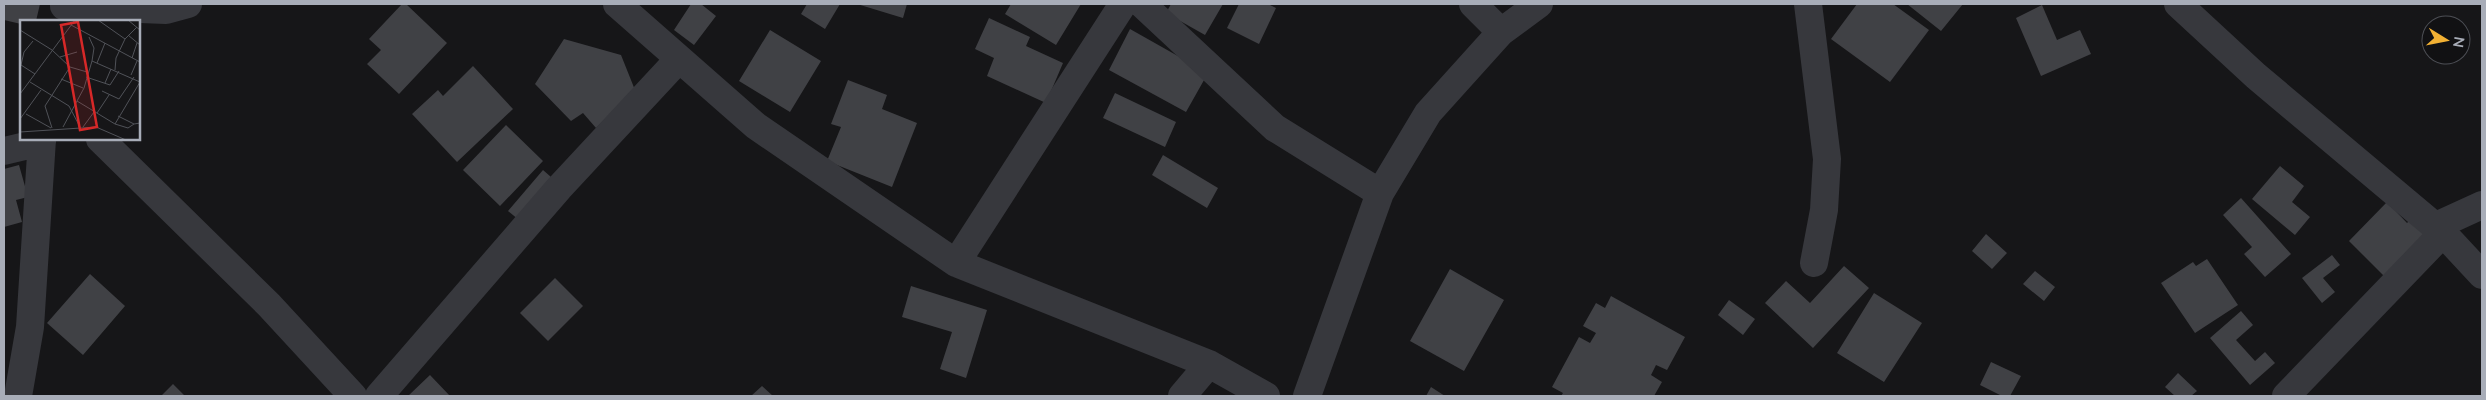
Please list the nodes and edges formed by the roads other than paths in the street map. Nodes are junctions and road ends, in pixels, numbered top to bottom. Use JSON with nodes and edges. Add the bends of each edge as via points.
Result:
{"nodes":[{"id":1,"x":188,"y":4,"type":"edge"},
{"id":2,"x":617,"y":4,"type":"edge"},
{"id":3,"x":1122,"y":4,"type":"edge"},
{"id":4,"x":1142,"y":4,"type":"edge"},
{"id":5,"x":1473,"y":4,"type":"edge"},
{"id":6,"x":1538,"y":4,"type":"edge"},
{"id":7,"x":1808,"y":4,"type":"edge"},
{"id":8,"x":2178,"y":4,"type":"edge"},
{"id":9,"x":64,"y":10,"type":"edge"},
{"id":10,"x":1501,"y":32,"type":"junction"},
{"id":11,"x":679,"y":59,"type":"junction"},
{"id":12,"x":101,"y":140,"type":"edge"},
{"id":13,"x":42,"y":141,"type":"edge"},
{"id":14,"x":4,"y":152,"type":"edge"},
{"id":15,"x":1380,"y":193,"type":"junction"},
{"id":16,"x":2482,"y":205,"type":"edge"},
{"id":17,"x":2440,"y":230,"type":"junction"},
{"id":18,"x":1814,"y":262,"type":"dead end"},
{"id":19,"x":956,"y":263,"type":"junction"},
{"id":20,"x":2482,"y":275,"type":"edge"},
{"id":21,"x":1208,"y":364,"type":"junction"},
{"id":22,"x":18,"y":396,"type":"edge"},
{"id":23,"x":353,"y":396,"type":"edge"},
{"id":24,"x":379,"y":396,"type":"edge"},
{"id":25,"x":1182,"y":396,"type":"edge"},
{"id":26,"x":1266,"y":396,"type":"edge"},
{"id":27,"x":1307,"y":396,"type":"edge"},
{"id":28,"x":2286,"y":396,"type":"edge"}],
"edges":[{"from":1,"to":9,"type":"street","via":[[166,10]]},
{"from":2,"to":11,"type":"street"},
{"from":3,"to":19,"type":"street"},
{"from":4,"to":15,"type":"street","via":[[1275,128]]},
{"from":5,"to":10,"type":"street"},
{"from":6,"to":10,"type":"street"},
{"from":7,"to":18,"type":"street","via":[[1827,159],[1824,210]]},
{"from":8,"to":17,"type":"street","via":[[2256,76]]},
{"from":10,"to":15,"type":"street","via":[[1428,113]]},
{"from":11,"to":19,"type":"street","via":[[756,126]]},
{"from":11,"to":24,"type":"street","via":[[559,188]]},
{"from":12,"to":23,"type":"street","via":[[270,305]]},
{"from":13,"to":14,"type":"street"},
{"from":13,"to":22,"type":"street","via":[[30,327]]},
{"from":15,"to":27,"type":"street"},
{"from":16,"to":17,"type":"street"},
{"from":17,"to":20,"type":"street"},
{"from":17,"to":28,"type":"street"},
{"from":19,"to":21,"type":"street"},
{"from":21,"to":25,"type":"street"},
{"from":21,"to":26,"type":"street"}]}
